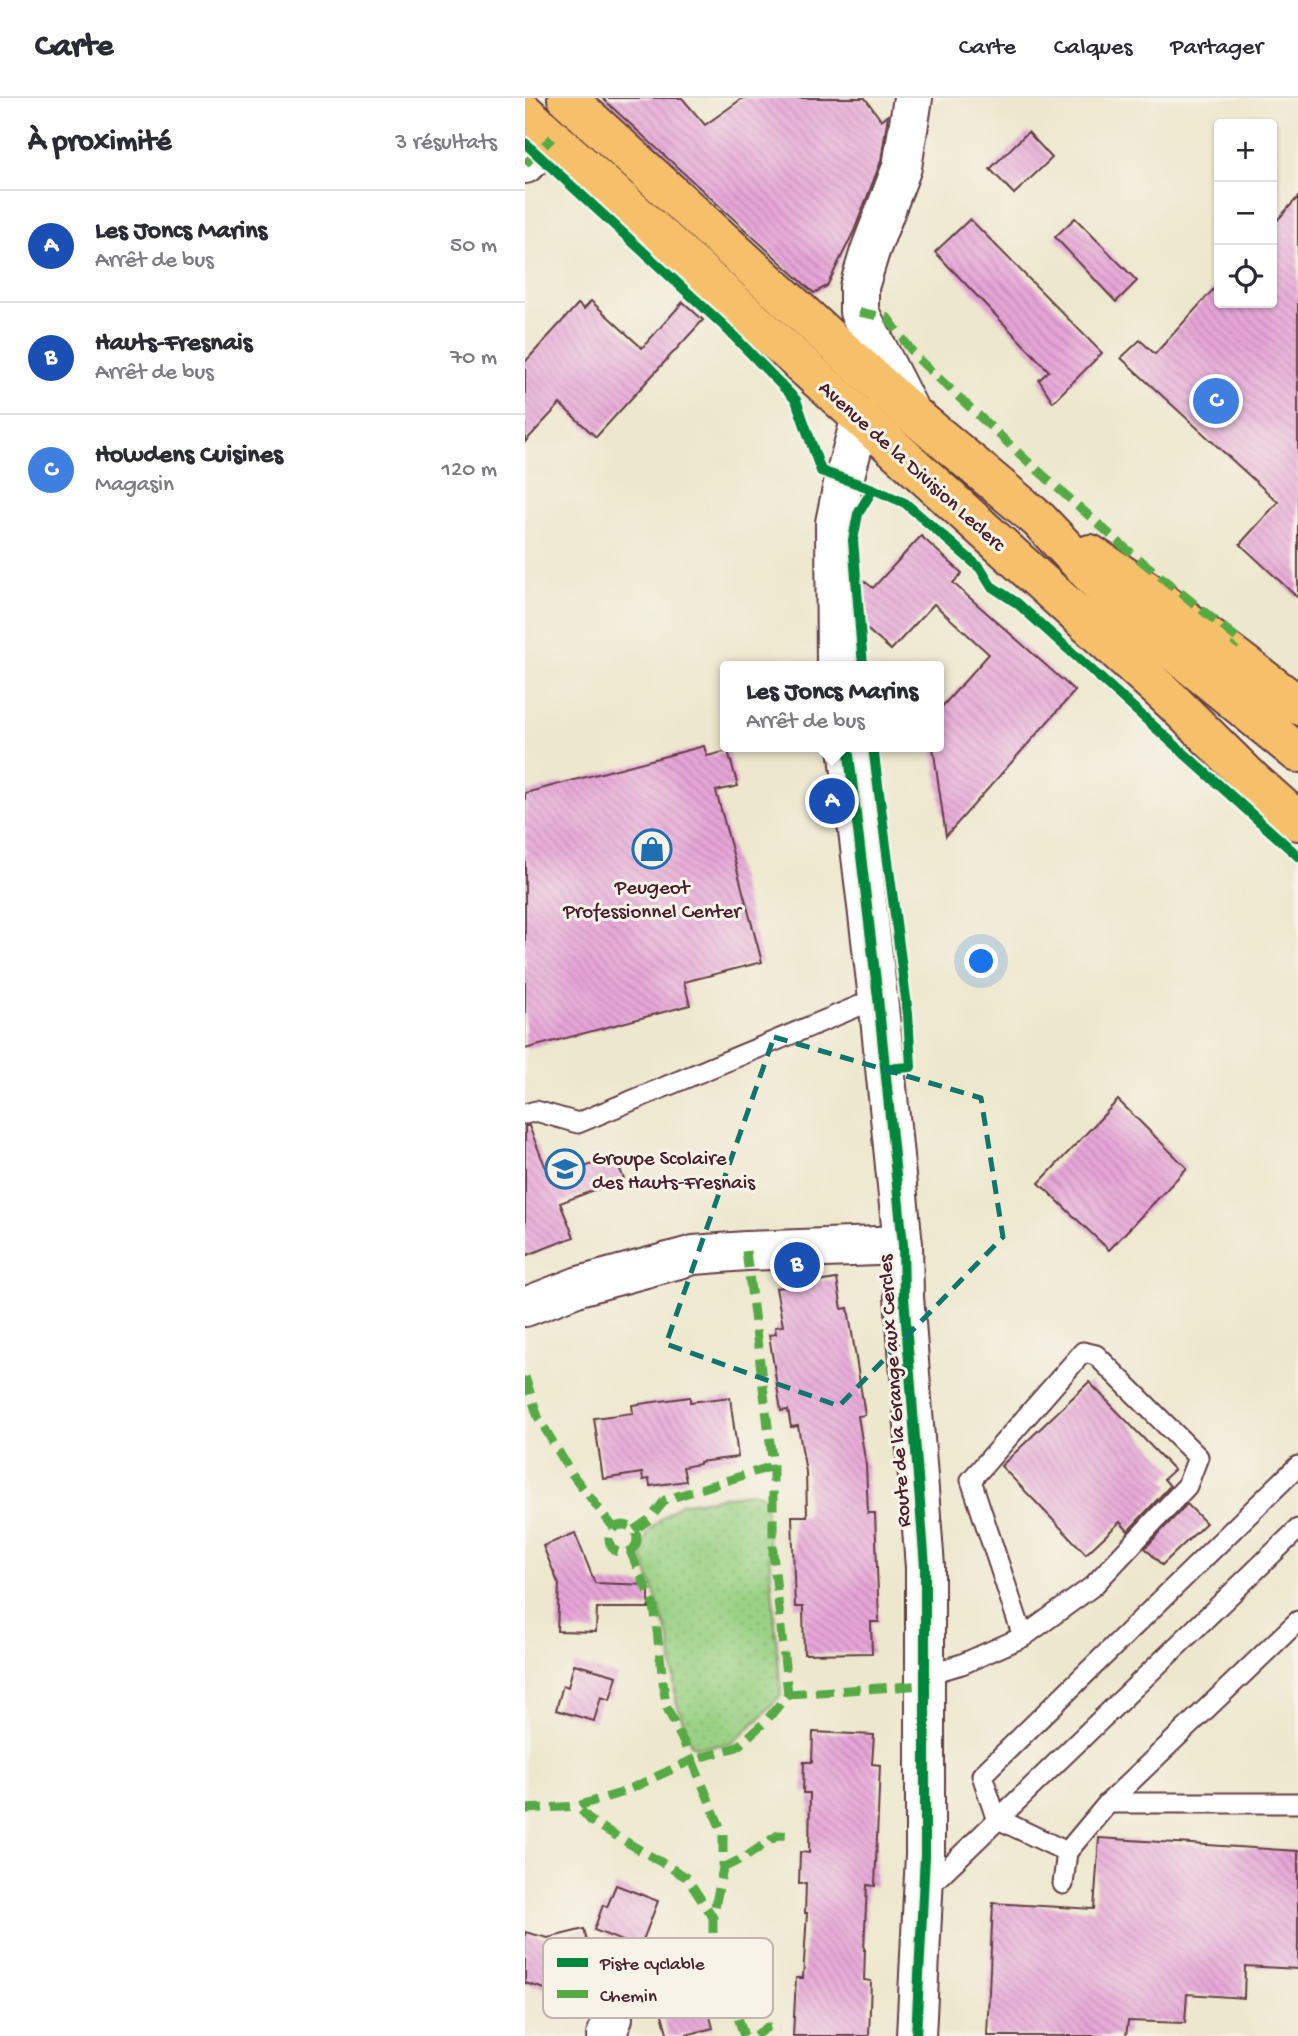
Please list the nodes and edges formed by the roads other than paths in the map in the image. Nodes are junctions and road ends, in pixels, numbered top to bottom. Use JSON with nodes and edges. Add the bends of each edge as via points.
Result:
{"nodes":[{"id":1,"x":567,"y":98,"type":"edge"},
{"id":2,"x":913,"y":98,"type":"edge"},
{"id":3,"x":538,"y":126,"type":"edge"},
{"id":4,"x":525,"y":164,"type":"edge"},
{"id":5,"x":910,"y":412,"type":"junction"},
{"id":6,"x":861,"y":417,"type":"junction"},
{"id":7,"x":1039,"y":520,"type":"junction"},
{"id":8,"x":836,"y":661,"type":"edge"},
{"id":9,"x":1298,"y":705,"type":"edge"},
{"id":10,"x":849,"y":752,"type":"edge"},
{"id":11,"x":1298,"y":753,"type":"edge"},
{"id":12,"x":1298,"y":821,"type":"edge"},
{"id":13,"x":878,"y":998,"type":"junction"},
{"id":14,"x":525,"y":1114,"type":"edge"},
{"id":15,"x":903,"y":1245,"type":"junction"},
{"id":16,"x":525,"y":1307,"type":"edge"},
{"id":17,"x":1298,"y":1466,"type":"edge"},
{"id":18,"x":1298,"y":1529,"type":"edge"},
{"id":19,"x":1298,"y":1621,"type":"edge"},
{"id":20,"x":1023,"y":1637,"type":"junction"},
{"id":21,"x":925,"y":1675,"type":"junction"},
{"id":22,"x":1108,"y":1803,"type":"junction"},
{"id":23,"x":1298,"y":1803,"type":"edge"},
{"id":24,"x":996,"y":1818,"type":"junction"},
{"id":25,"x":1067,"y":1852,"type":"junction"},
{"id":26,"x":1063,"y":1884,"type":"dead end"},
{"id":27,"x":923,"y":1891,"type":"junction"},
{"id":28,"x":916,"y":2036,"type":"edge"}],
"edges":[{"from":1,"to":5,"type":"main road","name":"Avenue de la Division Leclerc"},
{"from":2,"to":5,"type":"street","via":[[902,167],[859,287],[859,312]]},
{"from":3,"to":4,"type":"street"},
{"from":3,"to":6,"type":"main road","name":"Avenue de la Division Leclerc"},
{"from":5,"to":7,"type":"main road","name":"Avenue de la Division Leclerc"},
{"from":6,"to":8,"type":"street","via":[[835,523]]},
{"from":6,"to":12,"type":"main road","name":"Avenue de la Division Leclerc"},
{"from":7,"to":9,"type":"main road","via":[[1146,590]]},
{"from":7,"to":11,"type":"main road","name":"Avenue de la Division Leclerc","via":[[1124,611]]},
{"from":10,"to":13,"type":"street","name":"Route de la Grange aux Cercles"},
{"from":13,"to":14,"type":"lane","via":[[578,1124],[536,1111]]},
{"from":13,"to":15,"type":"street","name":"Route de la Grange aux Cercles"},
{"from":15,"to":16,"type":"street","via":[[694,1255],[579,1286]]},
{"from":15,"to":21,"type":"street","name":"Route de la Grange aux Cercles","via":[[925,1567]]},
{"from":17,"to":24,"type":"lane","via":[[982,1775]]},
{"from":18,"to":24,"type":"lane"},
{"from":19,"to":22,"type":"lane"},
{"from":20,"to":20,"type":"lane","via":[[971,1480],[1083,1352],[1096,1355],[1198,1457],[1187,1486],[1093,1586]]},
{"from":20,"to":21,"type":"lane"},
{"from":21,"to":27,"type":"street","name":"Route de la Grange aux Cercles"},
{"from":22,"to":23,"type":"lane"},
{"from":22,"to":25,"type":"lane"},
{"from":24,"to":25,"type":"lane"},
{"from":24,"to":27,"type":"lane"},
{"from":25,"to":26,"type":"lane"},
{"from":27,"to":28,"type":"street","name":"Route de la Grange aux Cercles"}]}
